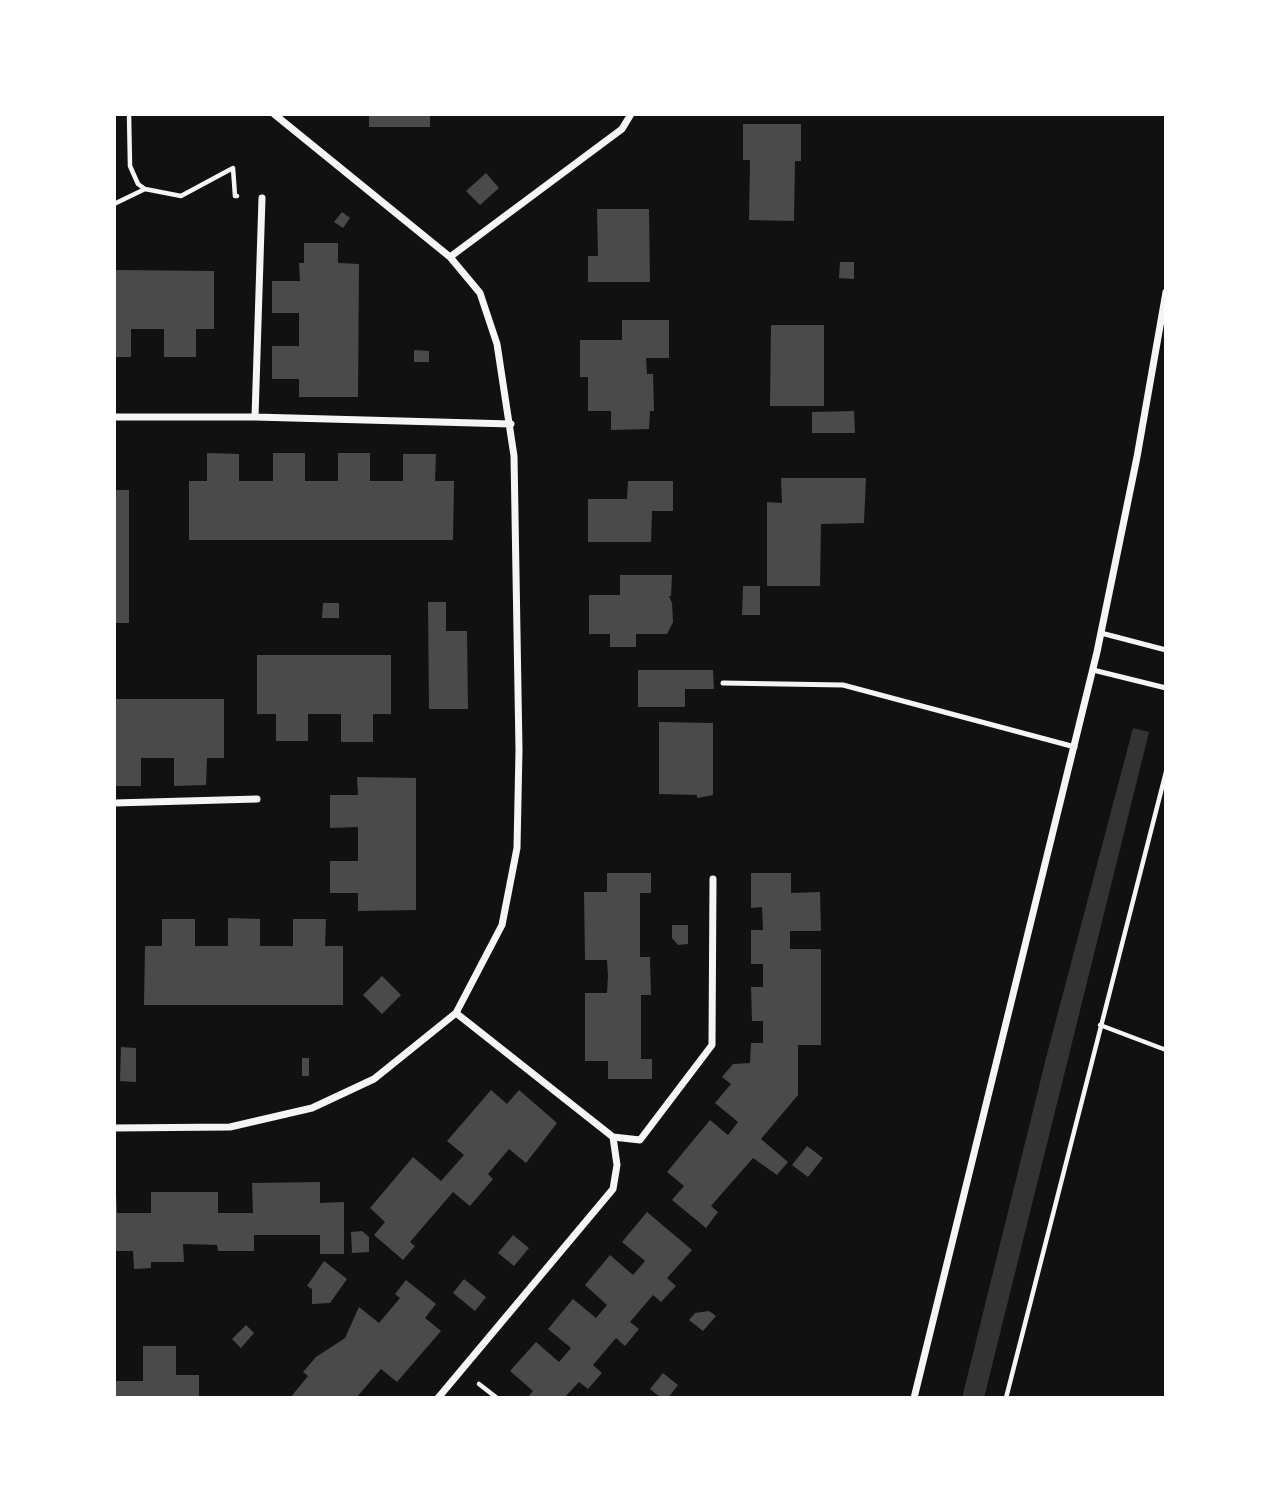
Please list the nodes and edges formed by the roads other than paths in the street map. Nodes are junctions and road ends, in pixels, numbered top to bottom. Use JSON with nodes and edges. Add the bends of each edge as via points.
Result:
{"nodes":[{"id":1,"x":274,"y":114,"type":"edge"},
{"id":2,"x":631,"y":114,"type":"edge"},
{"id":3,"x":285,"y":117,"type":"edge"},
{"id":4,"x":262,"y":198,"type":"road end"},
{"id":5,"x":450,"y":257,"type":"junction"},
{"id":6,"x":1166,"y":292,"type":"edge"},
{"id":7,"x":114,"y":417,"type":"edge"},
{"id":8,"x":255,"y":417,"type":"junction"},
{"id":9,"x":511,"y":424,"type":"junction"},
{"id":10,"x":1101,"y":633,"type":"junction"},
{"id":11,"x":1166,"y":650,"type":"edge"},
{"id":12,"x":1093,"y":670,"type":"junction"},
{"id":13,"x":723,"y":683,"type":"dead end"},
{"id":14,"x":1166,"y":688,"type":"edge"},
{"id":15,"x":1075,"y":747,"type":"junction"},
{"id":16,"x":257,"y":799,"type":"dead end"},
{"id":17,"x":114,"y":803,"type":"edge"},
{"id":18,"x":713,"y":879,"type":"dead end"},
{"id":19,"x":456,"y":1013,"type":"junction"},
{"id":20,"x":114,"y":1128,"type":"edge"},
{"id":21,"x":613,"y":1137,"type":"junction"},
{"id":22,"x":438,"y":1398,"type":"edge"},
{"id":23,"x":914,"y":1398,"type":"edge"}],
"edges":[{"from":1,"to":3,"type":"street"},
{"from":2,"to":5,"type":"street","via":[[622,129]]},
{"from":3,"to":5,"type":"street"},
{"from":4,"to":8,"type":"street"},
{"from":5,"to":9,"type":"street","via":[[480,293],[497,344]]},
{"from":6,"to":10,"type":"street"},
{"from":7,"to":8,"type":"street"},
{"from":8,"to":9,"type":"street"},
{"from":9,"to":19,"type":"street","via":[[519,737],[517,848],[502,925]]},
{"from":10,"to":11,"type":"lane"},
{"from":10,"to":12,"type":"street"},
{"from":12,"to":14,"type":"lane"},
{"from":12,"to":15,"type":"street"},
{"from":13,"to":15,"type":"lane","via":[[844,684]]},
{"from":15,"to":23,"type":"street"},
{"from":16,"to":17,"type":"street"},
{"from":18,"to":21,"type":"street","via":[[712,1045],[640,1140]]},
{"from":19,"to":20,"type":"street","via":[[374,1079],[312,1108],[230,1126]]},
{"from":19,"to":21,"type":"street"},
{"from":21,"to":22,"type":"street","via":[[617,1165],[613,1189]]}]}
